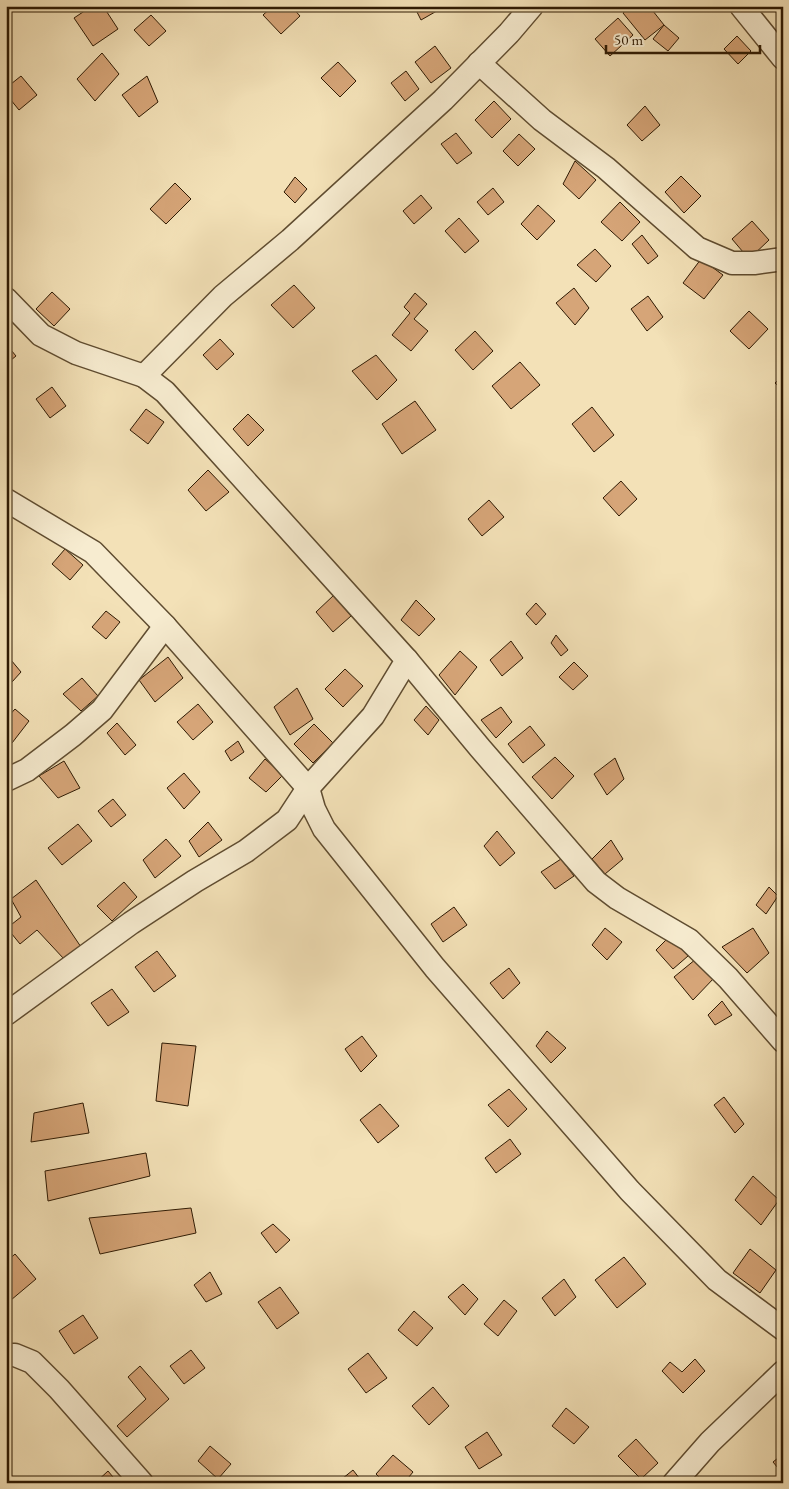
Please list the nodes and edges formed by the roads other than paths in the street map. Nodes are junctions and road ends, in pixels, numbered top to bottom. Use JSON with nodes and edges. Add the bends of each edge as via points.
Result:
{"nodes":[{"id":1,"x":532,"y":6,"type":"edge"},
{"id":2,"x":742,"y":6,"type":"edge"},
{"id":3,"x":783,"y":58,"type":"edge"},
{"id":4,"x":479,"y":63,"type":"junction"},
{"id":5,"x":783,"y":259,"type":"edge"},
{"id":6,"x":6,"y":299,"type":"edge"},
{"id":7,"x":144,"y":376,"type":"junction"},
{"id":8,"x":6,"y":500,"type":"edge"},
{"id":9,"x":165,"y":626,"type":"junction"},
{"id":10,"x":407,"y":660,"type":"junction"},
{"id":11,"x":6,"y":780,"type":"edge"},
{"id":12,"x":308,"y":788,"type":"junction"},
{"id":13,"x":6,"y":1014,"type":"edge"},
{"id":14,"x":783,"y":1041,"type":"edge"},
{"id":15,"x":783,"y":1329,"type":"edge"},
{"id":16,"x":6,"y":1355,"type":"edge"},
{"id":17,"x":783,"y":1372,"type":"edge"},
{"id":18,"x":142,"y":1483,"type":"edge"},
{"id":19,"x":674,"y":1483,"type":"edge"}],
"edges":[{"from":1,"to":4,"type":"street"},
{"from":2,"to":3,"type":"street"},
{"from":4,"to":5,"type":"street","via":[[542,120],[606,168],[697,248],[732,263]]},
{"from":4,"to":7,"type":"street","via":[[290,240],[223,296]]},
{"from":6,"to":7,"type":"street","via":[[42,335],[76,354]]},
{"from":7,"to":10,"type":"street","via":[[165,392]]},
{"from":8,"to":9,"type":"street","via":[[93,552]]},
{"from":9,"to":11,"type":"street","via":[[102,710],[27,770]]},
{"from":9,"to":12,"type":"street"},
{"from":10,"to":12,"type":"street","via":[[373,716]]},
{"from":10,"to":14,"type":"street","via":[[596,882],[689,940],[728,978]]},
{"from":12,"to":13,"type":"street","via":[[287,820],[246,851],[131,923]]},
{"from":12,"to":15,"type":"street","via":[[324,829],[435,968],[618,1176],[717,1280]]},
{"from":16,"to":18,"type":"street","via":[[32,1362]]},
{"from":17,"to":19,"type":"street","via":[[710,1442]]}]}
